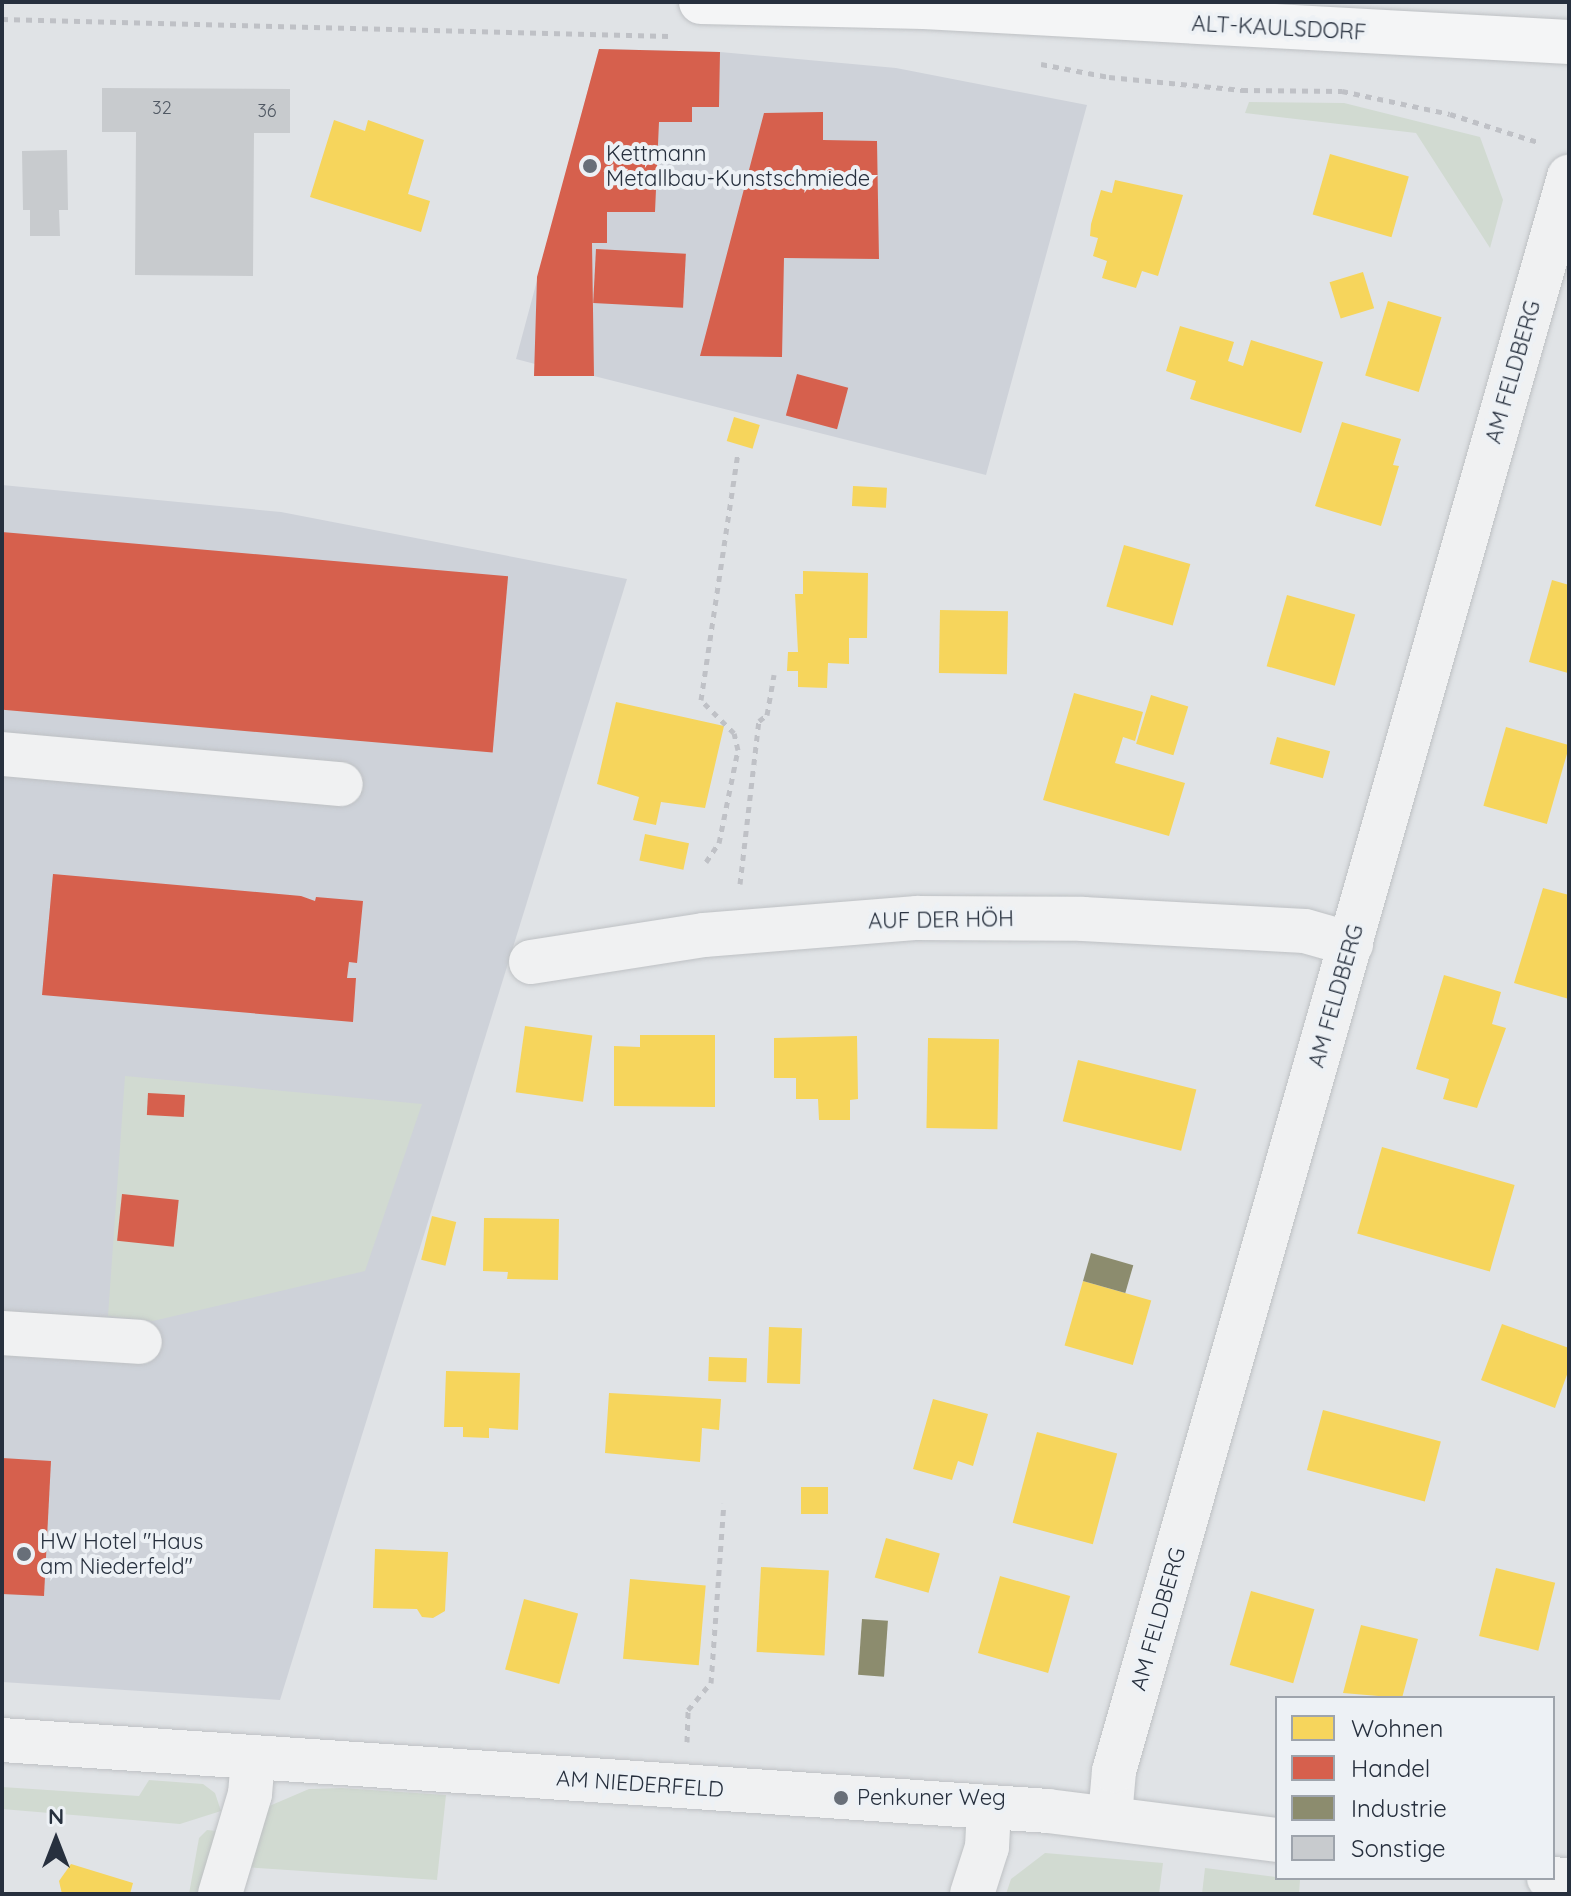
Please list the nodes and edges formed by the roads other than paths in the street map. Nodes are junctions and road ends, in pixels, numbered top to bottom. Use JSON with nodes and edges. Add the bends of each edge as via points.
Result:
{"nodes":[{"id":1,"x":701,"y":2,"type":"edge"},
{"id":2,"x":1569,"y":42,"type":"edge"},
{"id":3,"x":1569,"y":177,"type":"edge"},
{"id":4,"x":2,"y":754,"type":"edge"},
{"id":5,"x":341,"y":784,"type":"dead end"},
{"id":6,"x":1351,"y":944,"type":"junction"},
{"id":7,"x":531,"y":962,"type":"dead end"},
{"id":8,"x":2,"y":1333,"type":"edge"},
{"id":9,"x":140,"y":1342,"type":"dead end"},
{"id":10,"x":2,"y":1740,"type":"edge"},
{"id":11,"x":253,"y":1757,"type":"junction"},
{"id":12,"x":989,"y":1808,"type":"junction"},
{"id":13,"x":1110,"y":1816,"type":"junction"},
{"id":14,"x":1275,"y":1840,"type":"edge"},
{"id":15,"x":220,"y":1894,"type":"edge"},
{"id":16,"x":972,"y":1894,"type":"edge"}],
"edges":[{"from":1,"to":2,"type":"main road","name":"ALT-KAULSDORF","via":[[924,7]]},
{"from":3,"to":6,"type":"street","name":"AM FELDBERG"},
{"from":4,"to":5,"type":"street"},
{"from":6,"to":7,"type":"street","name":"AUF DER HÖH","via":[[1305,931],[988,917],[733,932]]},
{"from":6,"to":13,"type":"street","name":"AM FELDBERG","via":[[1114,1771]]},
{"from":8,"to":9,"type":"street"},
{"from":10,"to":11,"type":"street","name":"AM NIEDERFELD"},
{"from":11,"to":12,"type":"street","name":"AM NIEDERFELD"},
{"from":11,"to":15,"type":"street","via":[[250,1794]]},
{"from":12,"to":13,"type":"street","name":"AM NIEDERFELD"},
{"from":12,"to":16,"type":"street","via":[[987,1847]]},
{"from":13,"to":14,"type":"street","name":"AM NIEDERFELD"}]}
